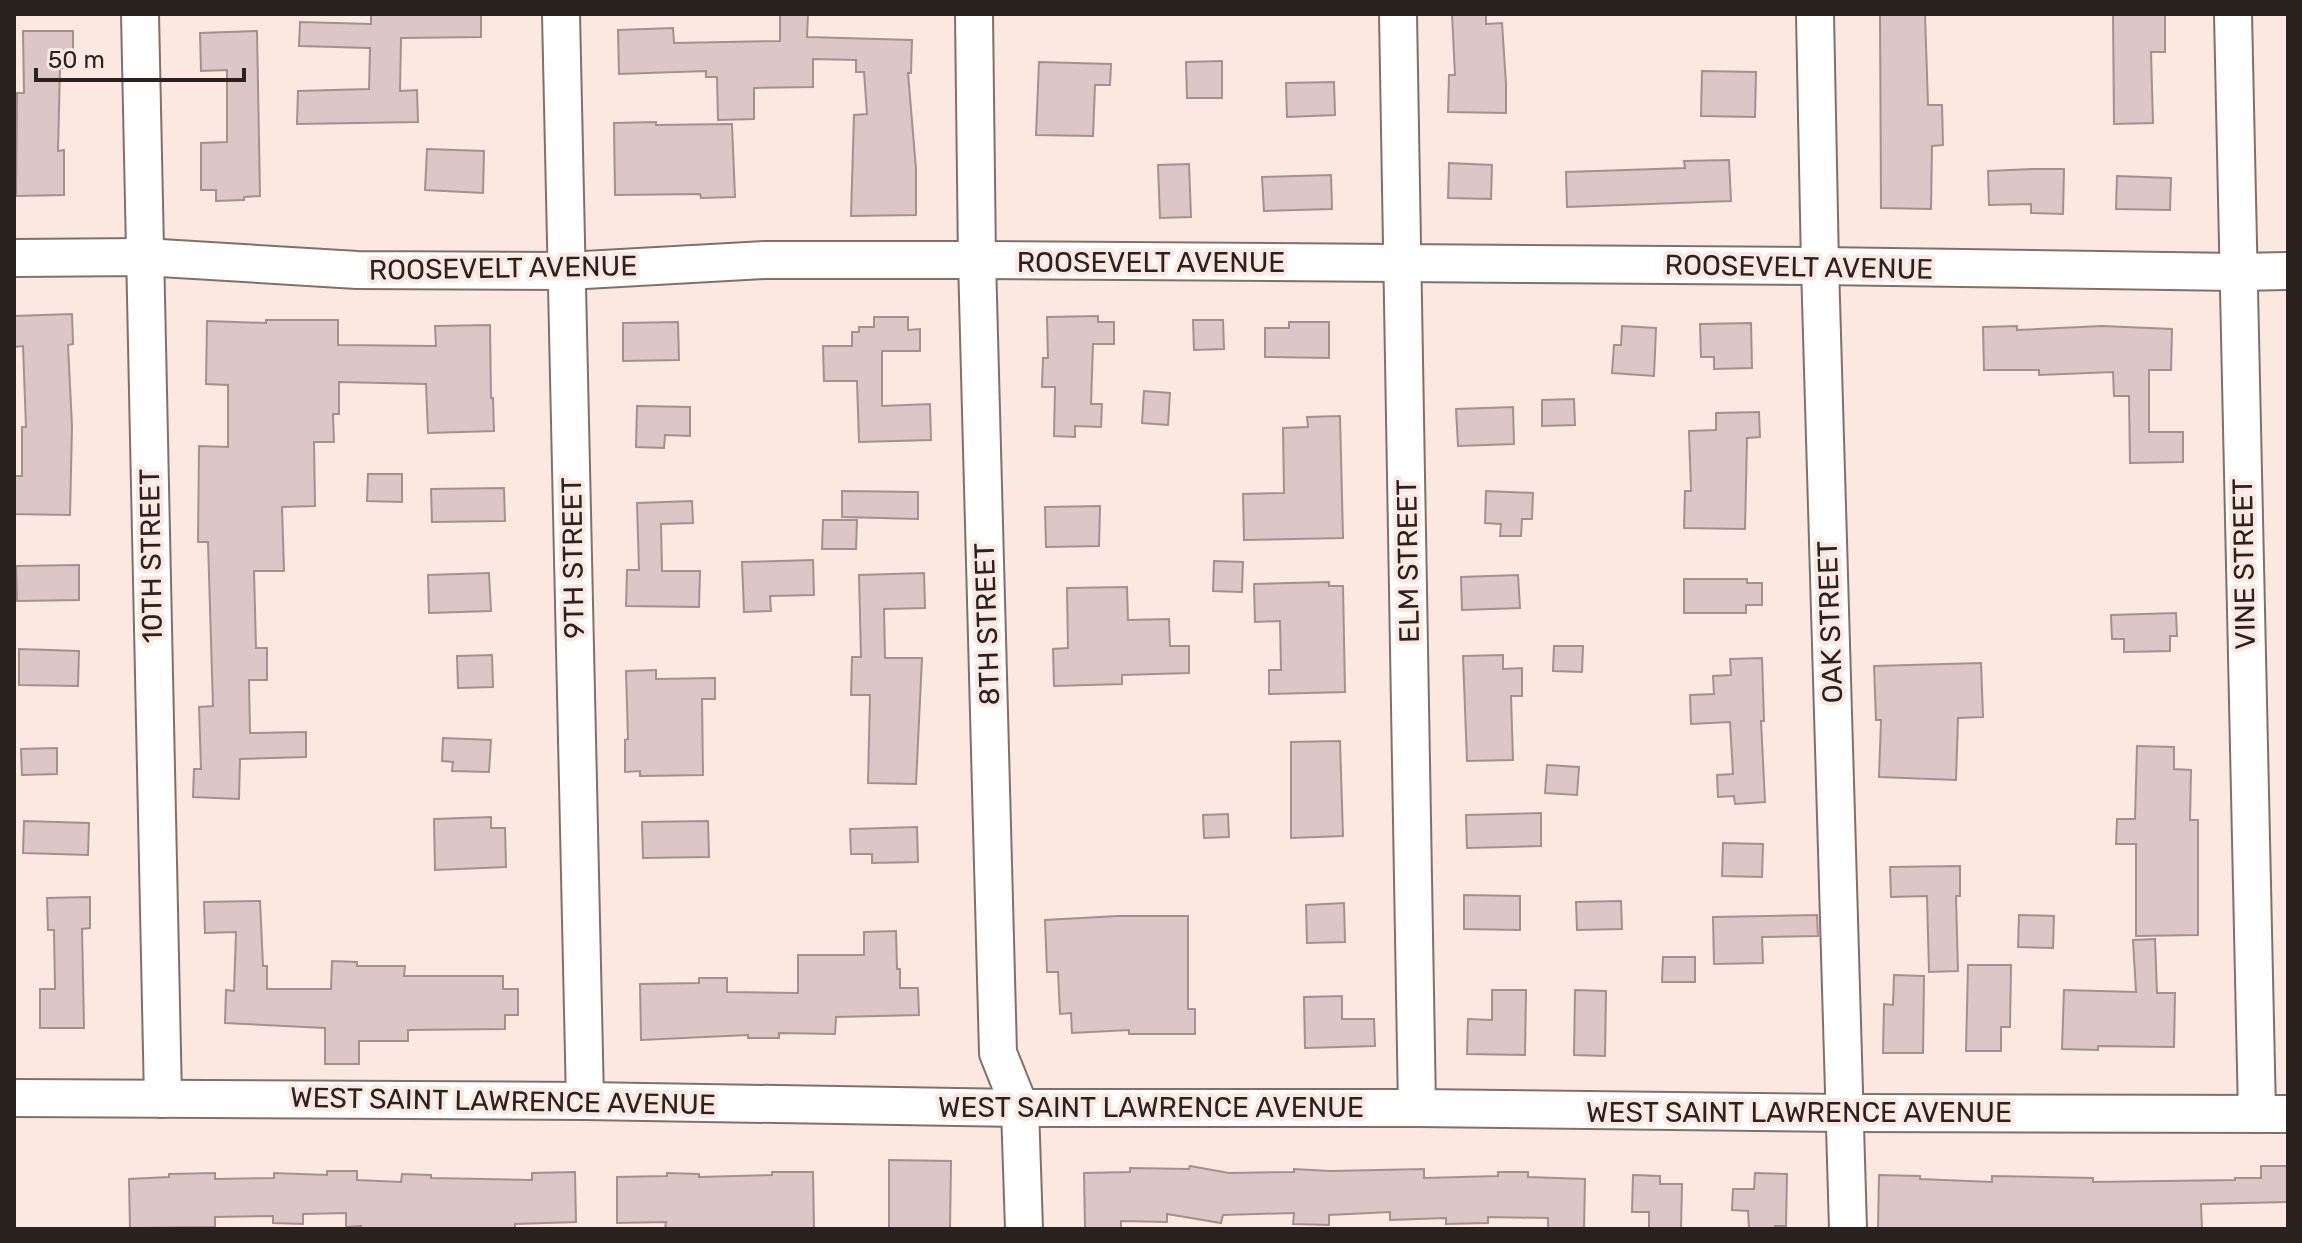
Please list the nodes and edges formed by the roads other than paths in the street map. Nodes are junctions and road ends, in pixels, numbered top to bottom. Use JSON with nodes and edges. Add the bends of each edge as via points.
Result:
{"nodes":[{"id":1,"x":140,"y":14,"type":"edge"},
{"id":2,"x":561,"y":14,"type":"edge"},
{"id":3,"x":974,"y":14,"type":"edge"},
{"id":4,"x":1398,"y":14,"type":"edge"},
{"id":5,"x":1815,"y":14,"type":"edge"},
{"id":6,"x":2233,"y":14,"type":"edge"},
{"id":7,"x":144,"y":257,"type":"junction"},
{"id":8,"x":14,"y":258,"type":"edge"},
{"id":9,"x":977,"y":260,"type":"junction"},
{"id":10,"x":1403,"y":263,"type":"junction"},
{"id":11,"x":1820,"y":266,"type":"junction"},
{"id":12,"x":567,"y":271,"type":"junction"},
{"id":13,"x":2288,"y":271,"type":"edge"},
{"id":14,"x":2237,"y":272,"type":"junction"},
{"id":15,"x":14,"y":1098,"type":"edge"},
{"id":16,"x":163,"y":1099,"type":"junction"},
{"id":17,"x":585,"y":1101,"type":"junction"},
{"id":18,"x":1020,"y":1108,"type":"junction"},
{"id":19,"x":1417,"y":1108,"type":"junction"},
{"id":20,"x":1843,"y":1113,"type":"junction"},
{"id":21,"x":2272,"y":1114,"type":"edge"},
{"id":22,"x":1024,"y":1229,"type":"edge"},
{"id":23,"x":1848,"y":1229,"type":"edge"}],
"edges":[{"from":1,"to":7,"type":"street","name":"10TH STREET"},
{"from":2,"to":12,"type":"street","name":"9TH STREET"},
{"from":3,"to":9,"type":"street","name":"8TH STREET"},
{"from":4,"to":10,"type":"street","name":"ELM STREET"},
{"from":5,"to":11,"type":"street","name":"OAK STREET"},
{"from":6,"to":14,"type":"street","name":"VINE STREET"},
{"from":7,"to":8,"type":"street","name":"ROOSEVELT AVENUE"},
{"from":7,"to":12,"type":"street","name":"ROOSEVELT AVENUE","via":[[357,270]]},
{"from":7,"to":16,"type":"street","name":"10TH STREET"},
{"from":9,"to":10,"type":"street","name":"ROOSEVELT AVENUE"},
{"from":9,"to":12,"type":"street","name":"ROOSEVELT AVENUE","via":[[765,260]]},
{"from":9,"to":18,"type":"street","name":"8TH STREET","via":[[998,1053]]},
{"from":10,"to":11,"type":"street","name":"ROOSEVELT AVENUE"},
{"from":10,"to":19,"type":"street","name":"ELM STREET"},
{"from":11,"to":14,"type":"street","name":"ROOSEVELT AVENUE"},
{"from":11,"to":20,"type":"street","name":"OAK STREET"},
{"from":12,"to":17,"type":"street","name":"9TH STREET"},
{"from":13,"to":14,"type":"street","name":"ROOSEVELT AVENUE"},
{"from":14,"to":21,"type":"street","name":"VINE STREET"},
{"from":15,"to":16,"type":"street","name":"WEST SAINT LAWRENCE AVENUE"},
{"from":16,"to":17,"type":"street","name":"WEST SAINT LAWRENCE AVENUE"},
{"from":17,"to":18,"type":"street","name":"WEST SAINT LAWRENCE AVENUE"},
{"from":18,"to":19,"type":"street","name":"WEST SAINT LAWRENCE AVENUE"},
{"from":18,"to":22,"type":"street","name":"8TH STREET"},
{"from":19,"to":20,"type":"street","name":"WEST SAINT LAWRENCE AVENUE"},
{"from":20,"to":21,"type":"street","name":"WEST SAINT LAWRENCE AVENUE"},
{"from":20,"to":23,"type":"street","name":"OAK STREET"}]}
